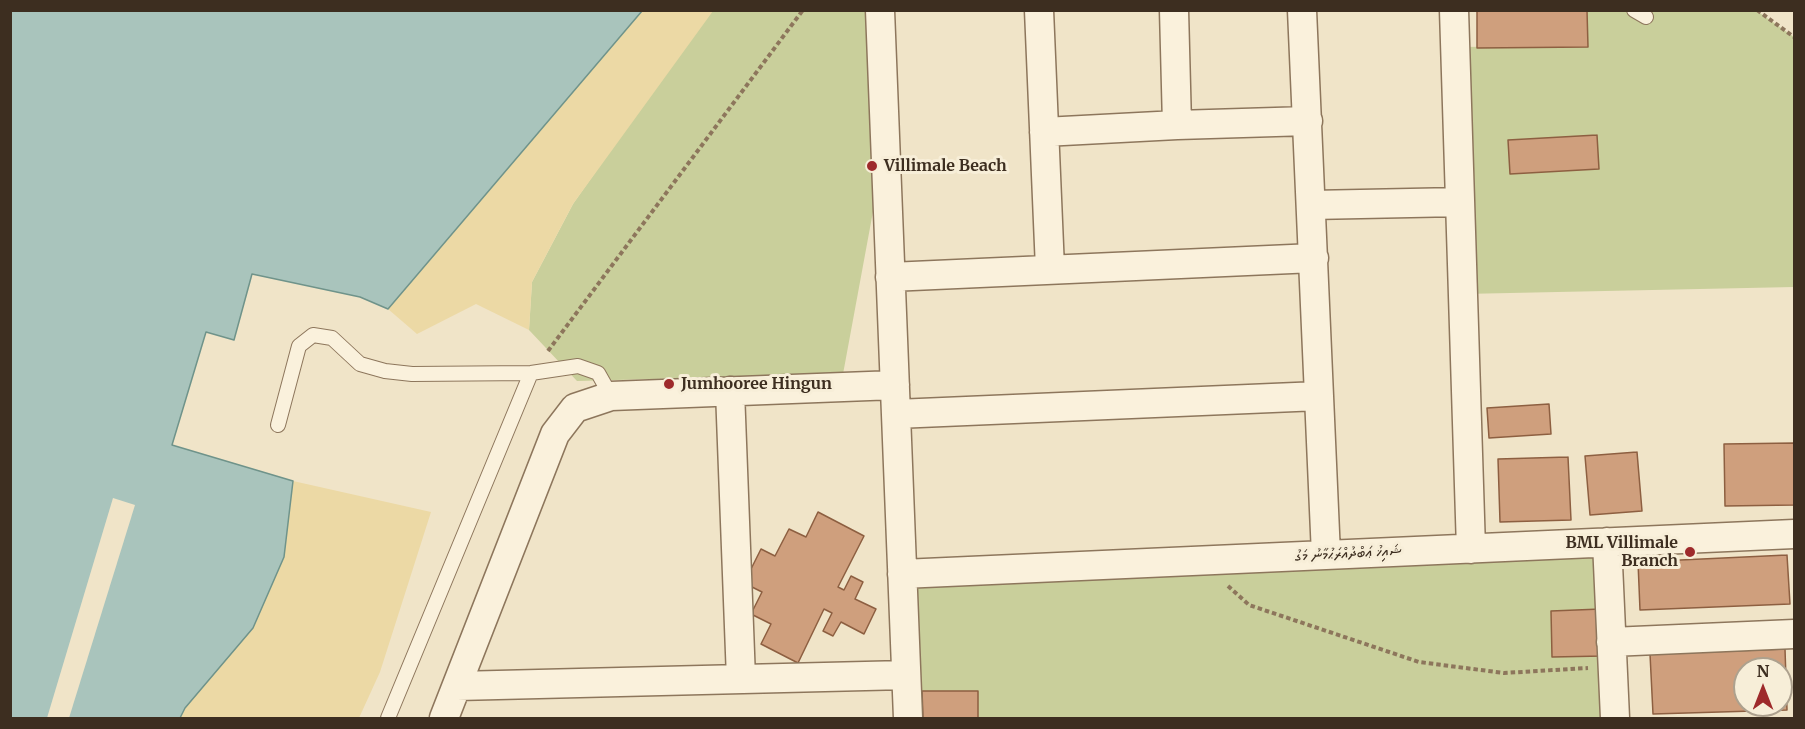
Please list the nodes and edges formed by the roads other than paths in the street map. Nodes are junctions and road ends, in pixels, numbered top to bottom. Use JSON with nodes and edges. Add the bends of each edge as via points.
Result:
{"nodes":[{"id":1,"x":880,"y":10,"type":"edge"},
{"id":2,"x":1039,"y":10,"type":"edge"},
{"id":3,"x":1174,"y":10,"type":"edge"},
{"id":4,"x":1302,"y":10,"type":"edge"},
{"id":5,"x":1454,"y":10,"type":"edge"},
{"id":6,"x":1308,"y":121,"type":"junction"},
{"id":7,"x":1177,"y":125,"type":"junction"},
{"id":8,"x":1044,"y":132,"type":"junction"},
{"id":9,"x":1460,"y":202,"type":"junction"},
{"id":10,"x":1311,"y":206,"type":"junction"},
{"id":11,"x":1314,"y":258,"type":"junction"},
{"id":12,"x":1050,"y":269,"type":"junction"},
{"id":13,"x":890,"y":277,"type":"junction"},
{"id":14,"x":531,"y":373,"type":"junction"},
{"id":15,"x":895,"y":385,"type":"junction"},
{"id":16,"x":730,"y":391,"type":"junction"},
{"id":17,"x":611,"y":396,"type":"junction"},
{"id":18,"x":1319,"y":396,"type":"junction"},
{"id":19,"x":896,"y":414,"type":"junction"},
{"id":20,"x":278,"y":425,"type":"dead end"},
{"id":21,"x":1794,"y":534,"type":"edge"},
{"id":22,"x":1607,"y":542,"type":"junction"},
{"id":23,"x":1471,"y":549,"type":"junction"},
{"id":24,"x":1326,"y":555,"type":"junction"},
{"id":25,"x":902,"y":574,"type":"junction"},
{"id":26,"x":1794,"y":634,"type":"edge"},
{"id":27,"x":1612,"y":654,"type":"junction"},
{"id":28,"x":906,"y":675,"type":"junction"},
{"id":29,"x":741,"y":679,"type":"junction"},
{"id":30,"x":451,"y":706,"type":"edge"},
{"id":31,"x":388,"y":718,"type":"edge"},
{"id":32,"x":908,"y":718,"type":"edge"},
{"id":33,"x":1615,"y":718,"type":"edge"}],
"edges":[{"from":1,"to":13,"type":"street"},
{"from":2,"to":8,"type":"street"},
{"from":3,"to":7,"type":"street"},
{"from":4,"to":6,"type":"street"},
{"from":5,"to":9,"type":"street"},
{"from":6,"to":7,"type":"street"},
{"from":6,"to":10,"type":"street"},
{"from":7,"to":8,"type":"street"},
{"from":8,"to":12,"type":"street"},
{"from":9,"to":10,"type":"street"},
{"from":9,"to":23,"type":"street"},
{"from":10,"to":11,"type":"street"},
{"from":11,"to":12,"type":"street"},
{"from":11,"to":18,"type":"street"},
{"from":12,"to":13,"type":"street"},
{"from":13,"to":15,"type":"street"},
{"from":14,"to":17,"type":"lane","via":[[578,366],[598,373]]},
{"from":14,"to":20,"type":"lane","via":[[385,371],[360,364],[332,338],[313,335],[299,346]]},
{"from":14,"to":31,"type":"lane"},
{"from":15,"to":16,"type":"street"},
{"from":15,"to":19,"type":"street"},
{"from":16,"to":17,"type":"street"},
{"from":16,"to":29,"type":"street"},
{"from":17,"to":30,"type":"street","via":[[575,408],[555,434]]},
{"from":18,"to":19,"type":"street"},
{"from":18,"to":24,"type":"street"},
{"from":19,"to":25,"type":"street"},
{"from":21,"to":22,"type":"street","name":"ޝައިިޚު ޢަބްދުއްރަޙުމާނު މަގު"},
{"from":22,"to":23,"type":"street","name":"ޝައިިޚު ޢަބްދުއްރަޙުމާނު މަގު"},
{"from":22,"to":27,"type":"street"},
{"from":23,"to":24,"type":"street","name":"ޝައިިޚު ޢަބްދުއްރަޙުމާނު މަގު"},
{"from":24,"to":25,"type":"street","name":"ޝައިިޚު ޢަބްދުއްރަޙުމާނު މަގު"},
{"from":25,"to":28,"type":"street"},
{"from":26,"to":27,"type":"street"},
{"from":27,"to":33,"type":"street"},
{"from":28,"to":29,"type":"street"},
{"from":28,"to":32,"type":"street"},
{"from":29,"to":30,"type":"street"}]}
